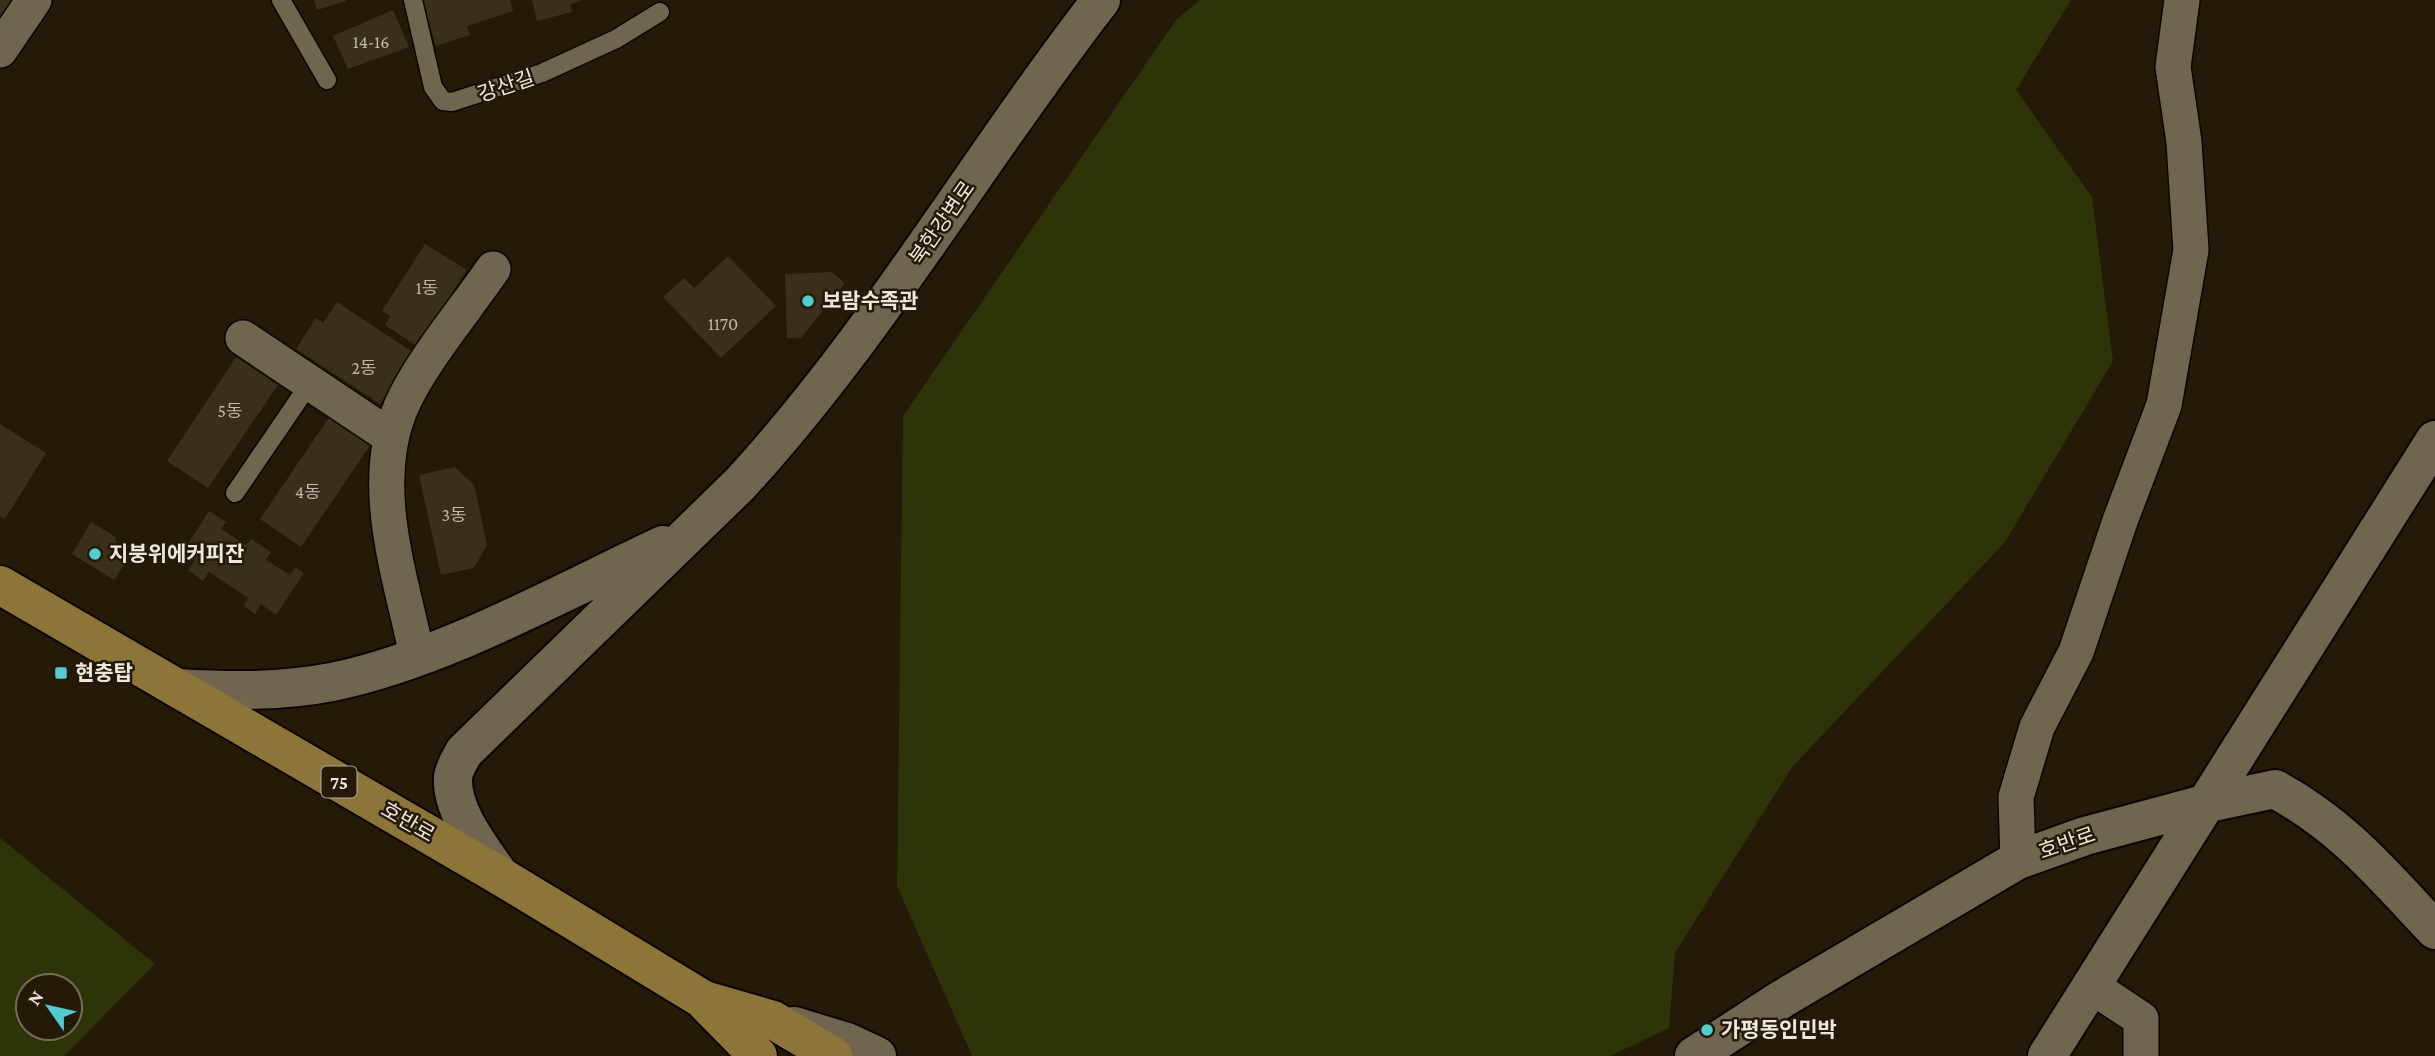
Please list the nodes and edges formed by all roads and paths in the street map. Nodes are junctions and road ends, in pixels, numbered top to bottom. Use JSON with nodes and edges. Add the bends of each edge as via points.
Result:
{"nodes":[{"id":1,"x":34,"y":0,"type":"edge"},
{"id":2,"x":281,"y":0,"type":"edge"},
{"id":3,"x":413,"y":0,"type":"edge"},
{"id":4,"x":1101,"y":0,"type":"edge"},
{"id":5,"x":2182,"y":0,"type":"edge"},
{"id":6,"x":660,"y":12,"type":"dead end"},
{"id":7,"x":0,"y":50,"type":"edge"},
{"id":8,"x":327,"y":80,"type":"dead end"},
{"id":9,"x":494,"y":269,"type":"dead end"},
{"id":10,"x":243,"y":338,"type":"dead end"},
{"id":11,"x":310,"y":383,"type":"junction"},
{"id":12,"x":391,"y":437,"type":"junction"},
{"id":13,"x":2435,"y":440,"type":"edge"},
{"id":14,"x":234,"y":493,"type":"dead end"},
{"id":15,"x":690,"y":533,"type":"junction"},
{"id":16,"x":0,"y":585,"type":"edge"},
{"id":17,"x":417,"y":655,"type":"junction"},
{"id":18,"x":177,"y":688,"type":"junction"},
{"id":19,"x":2204,"y":804,"type":"junction"},
{"id":20,"x":2018,"y":860,"type":"junction"},
{"id":21,"x":500,"y":876,"type":"junction"},
{"id":22,"x":2435,"y":930,"type":"edge"},
{"id":23,"x":2090,"y":985,"type":"junction"},
{"id":24,"x":704,"y":1000,"type":"junction"},
{"id":25,"x":773,"y":1020,"type":"junction"},
{"id":26,"x":758,"y":1056,"type":"edge"},
{"id":27,"x":833,"y":1056,"type":"edge"},
{"id":28,"x":877,"y":1056,"type":"edge"},
{"id":29,"x":1694,"y":1056,"type":"edge"},
{"id":30,"x":2047,"y":1056,"type":"edge"},
{"id":31,"x":2141,"y":1056,"type":"edge"}],
"edges":[{"from":1,"to":7,"type":"street"},
{"from":2,"to":8,"type":"lane"},
{"from":3,"to":6,"type":"lane","name":"강산길","via":[[433,87],[443,101],[452,102],[542,73],[616,39]]},
{"from":4,"to":15,"type":"street","name":"북한강변로","via":[[837,371],[772,449]]},
{"from":5,"to":20,"type":"street","via":[[2173,66],[2191,250],[2164,405],[2076,652],[2037,727],[2016,797]]},
{"from":9,"to":12,"type":"street","via":[[411,388]]},
{"from":10,"to":11,"type":"street"},
{"from":11,"to":12,"type":"street"},
{"from":11,"to":14,"type":"lane"},
{"from":12,"to":17,"type":"street","via":[[385,472],[389,516]]},
{"from":13,"to":19,"type":"street"},
{"from":15,"to":17,"type":"street"},
{"from":15,"to":21,"type":"street","name":"북한강변로","via":[[464,752],[453,775],[455,796],[474,838]]},
{"from":16,"to":18,"type":"main road","name":"호반로","number":"75"},
{"from":17,"to":18,"type":"street","via":[[332,682],[276,690]]},
{"from":18,"to":21,"type":"main road","name":"호반로","number":"75"},
{"from":19,"to":20,"type":"street","name":"호반로","via":[[2085,836]]},
{"from":19,"to":22,"type":"street","name":"호반로","via":[[2275,789],[2310,808],[2343,833]]},
{"from":19,"to":23,"type":"street"},
{"from":20,"to":29,"type":"street","name":"호반로"},
{"from":21,"to":24,"type":"main road","name":"호반로","number":"75"},
{"from":23,"to":30,"type":"street"},
{"from":23,"to":31,"type":"street","via":[[2141,1019]]},
{"from":24,"to":25,"type":"main road","name":"호반로","number":"75"},
{"from":24,"to":26,"type":"main road","name":"호반로","number":"75"},
{"from":25,"to":27,"type":"main road","name":"호반로","number":"75"},
{"from":25,"to":28,"type":"street","name":"호반로"}]}
